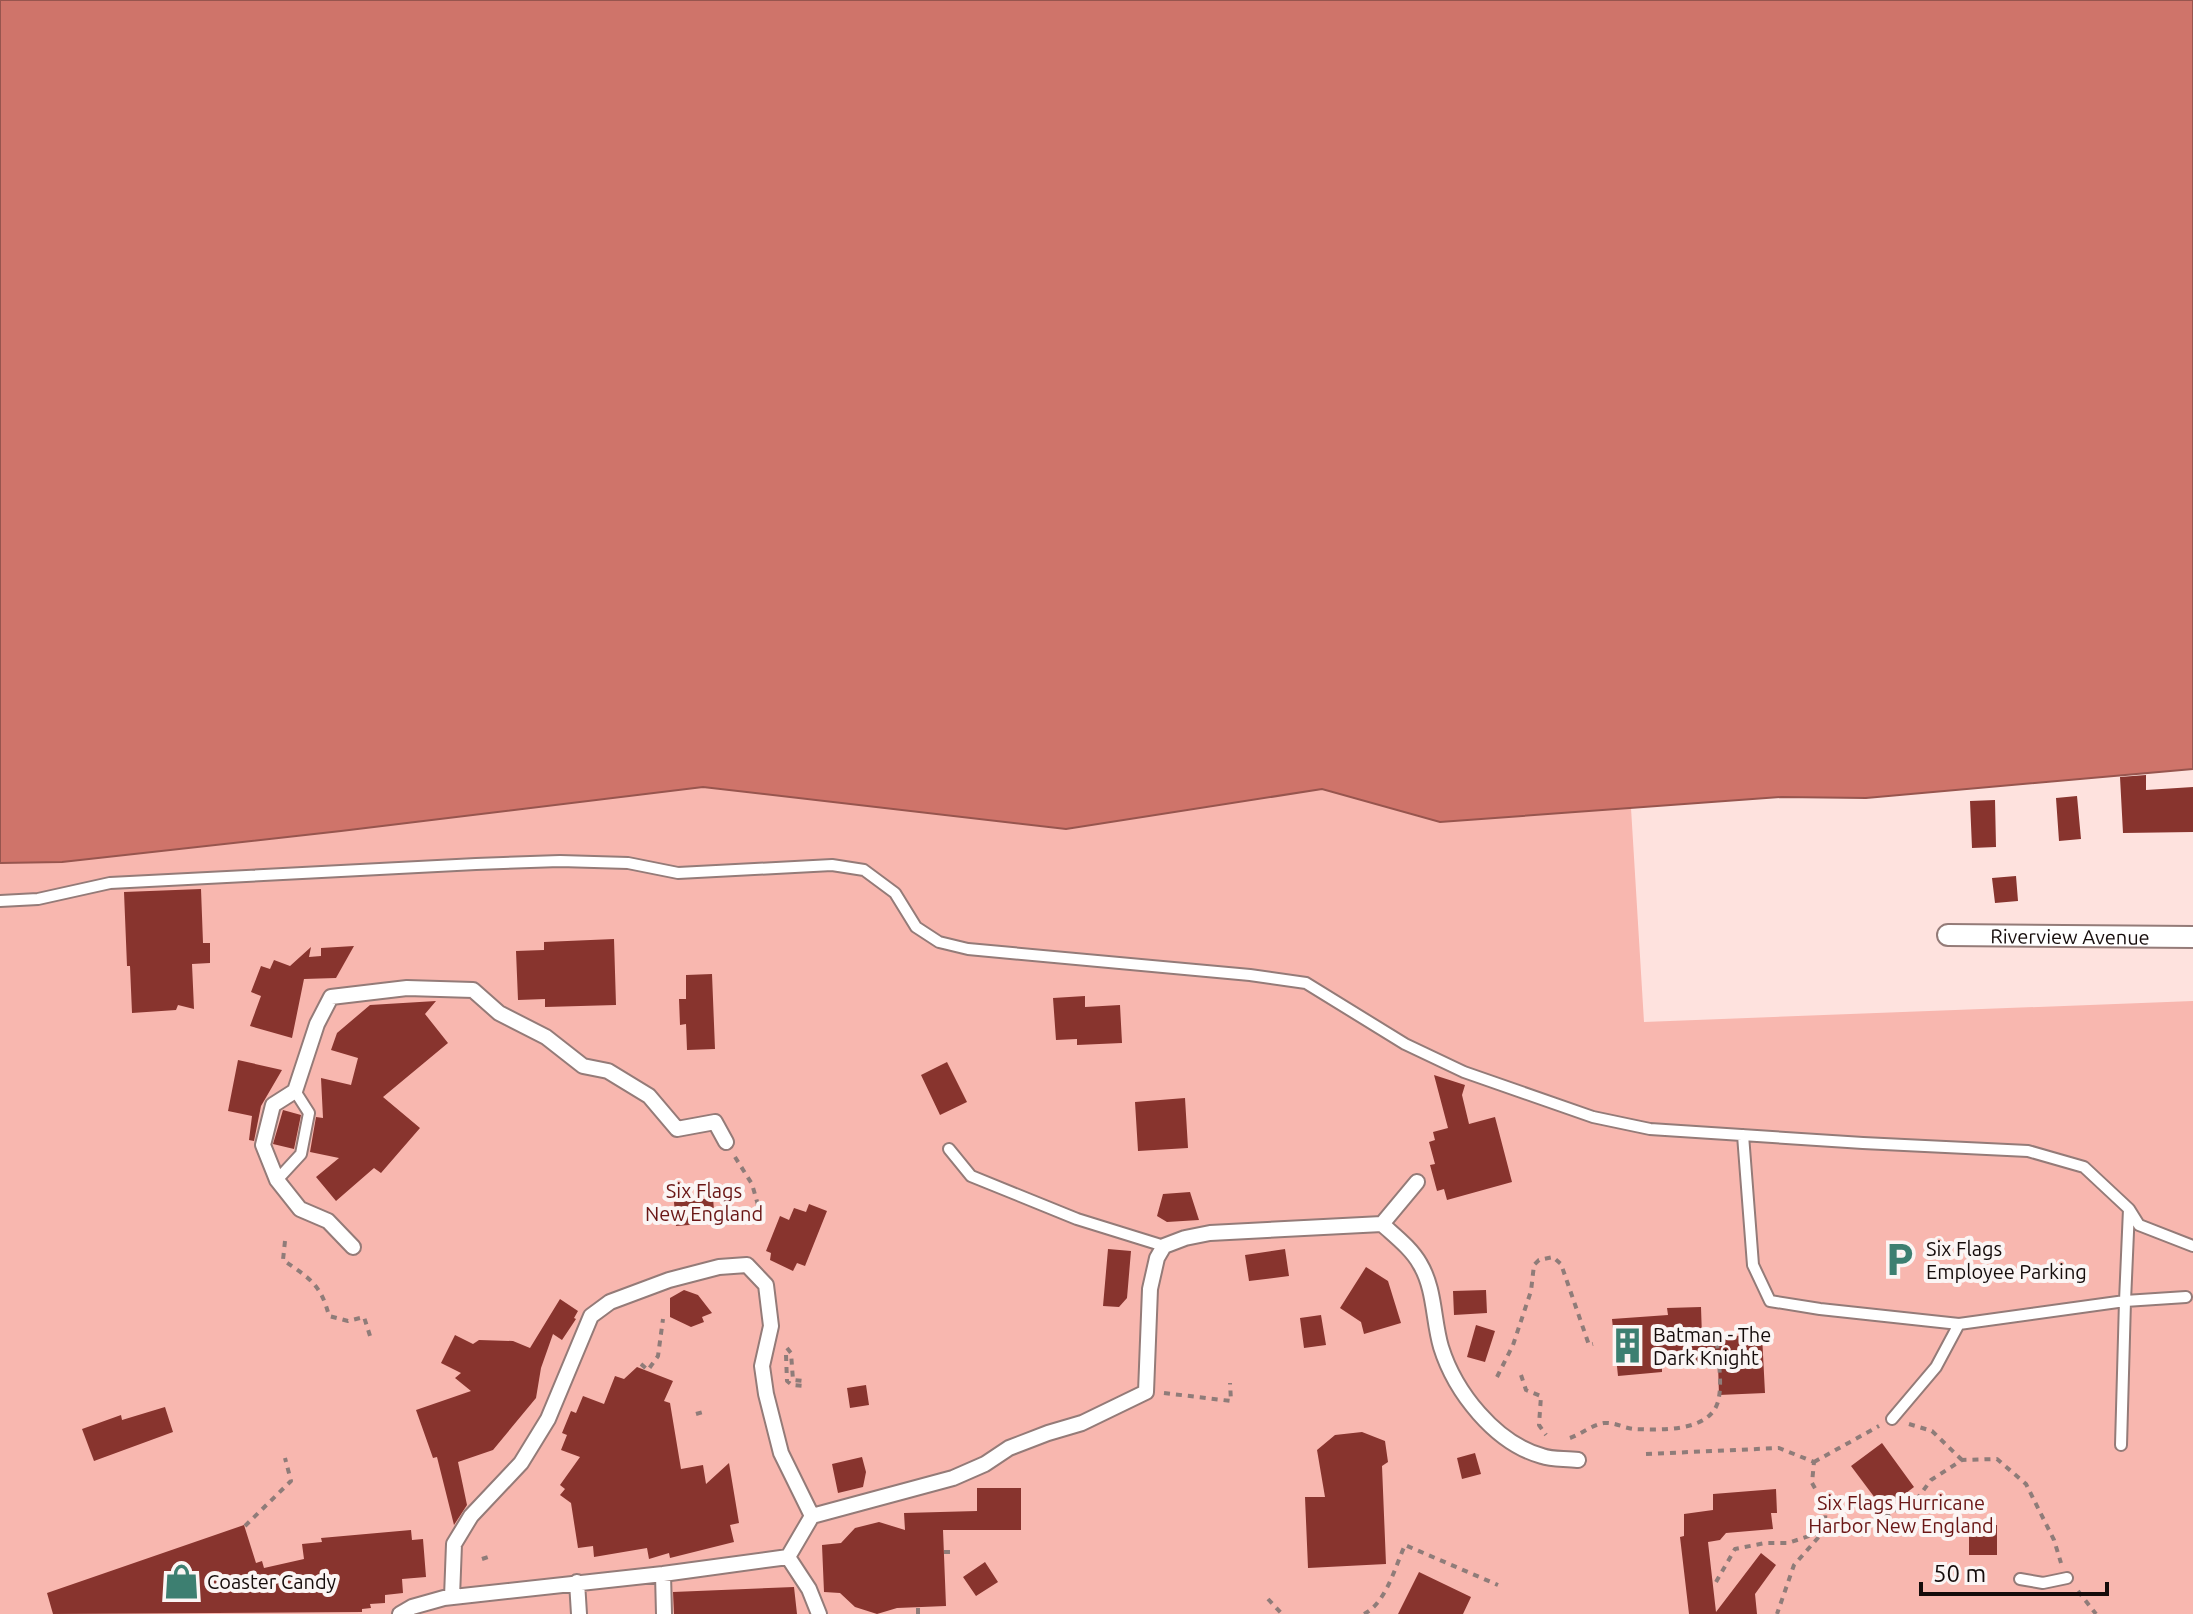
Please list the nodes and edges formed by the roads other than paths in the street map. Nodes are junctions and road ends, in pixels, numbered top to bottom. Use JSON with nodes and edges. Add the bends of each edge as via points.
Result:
{"nodes":[{"id":1,"x":0,"y":901,"type":"edge"},
{"id":2,"x":1948,"y":935,"type":"dead end"},
{"id":3,"x":2193,"y":937,"type":"edge"},
{"id":4,"x":295,"y":1091,"type":"junction"},
{"id":5,"x":1743,"y":1135,"type":"junction"},
{"id":6,"x":726,"y":1142,"type":"road end"},
{"id":7,"x":949,"y":1149,"type":"dead end"},
{"id":8,"x":277,"y":1180,"type":"junction"},
{"id":9,"x":1417,"y":1182,"type":"dead end"},
{"id":10,"x":2129,"y":1209,"type":"junction"},
{"id":11,"x":1382,"y":1224,"type":"junction"},
{"id":12,"x":1164,"y":1246,"type":"junction"},
{"id":13,"x":2193,"y":1246,"type":"edge"},
{"id":14,"x":353,"y":1247,"type":"dead end"},
{"id":15,"x":2186,"y":1297,"type":"dead end"},
{"id":16,"x":2125,"y":1301,"type":"junction"},
{"id":17,"x":1959,"y":1324,"type":"junction"},
{"id":18,"x":1892,"y":1419,"type":"dead end"},
{"id":19,"x":2121,"y":1445,"type":"dead end"},
{"id":20,"x":1578,"y":1460,"type":"dead end"},
{"id":21,"x":812,"y":1516,"type":"junction"},
{"id":22,"x":788,"y":1557,"type":"junction"},
{"id":23,"x":663,"y":1574,"type":"junction"},
{"id":24,"x":2067,"y":1578,"type":"road end"},
{"id":25,"x":2020,"y":1579,"type":"dead end"},
{"id":26,"x":577,"y":1582,"type":"junction"},
{"id":27,"x":452,"y":1597,"type":"junction"},
{"id":28,"x":400,"y":1614,"type":"edge"},
{"id":29,"x":579,"y":1614,"type":"edge"},
{"id":30,"x":664,"y":1614,"type":"edge"},
{"id":31,"x":819,"y":1614,"type":"edge"}],
"edges":[{"from":1,"to":5,"type":"lane","via":[[38,899],[110,883],[490,863],[628,863],[678,873],[832,865],[864,870],[895,893],[916,927],[939,942],[1306,983],[1405,1044],[1531,1097],[1650,1129]]},
{"from":2,"to":3,"type":"street","name":"Riverview Avenue"},
{"from":4,"to":6,"type":"street","via":[[331,997],[407,988],[473,990],[499,1013],[546,1037],[583,1066],[608,1071],[649,1096],[677,1129],[715,1122]]},
{"from":4,"to":8,"type":"lane","via":[[309,1113],[301,1154]]},
{"from":4,"to":8,"type":"street","via":[[273,1105],[263,1145]]},
{"from":5,"to":10,"type":"lane","via":[[2028,1151],[2084,1167]]},
{"from":5,"to":17,"type":"lane","via":[[1753,1265],[1770,1301]]},
{"from":7,"to":12,"type":"lane","via":[[971,1176],[1077,1219]]},
{"from":8,"to":14,"type":"street","via":[[300,1209],[328,1221]]},
{"from":9,"to":11,"type":"street"},
{"from":10,"to":13,"type":"lane","via":[[2139,1225]]},
{"from":10,"to":16,"type":"lane"},
{"from":11,"to":12,"type":"street","via":[[1210,1233]]},
{"from":11,"to":20,"type":"street","via":[[1420,1264],[1442,1348],[1473,1407],[1525,1450]]},
{"from":12,"to":21,"type":"street","via":[[1150,1289],[1146,1392],[1082,1423],[1009,1448],[953,1478]]},
{"from":15,"to":16,"type":"lane"},
{"from":16,"to":17,"type":"lane"},
{"from":16,"to":19,"type":"lane"},
{"from":17,"to":18,"type":"lane","via":[[1936,1367]]},
{"from":21,"to":22,"type":"street"},
{"from":21,"to":27,"type":"street","via":[[781,1453],[766,1394],[762,1366],[771,1326],[766,1285],[747,1265],[719,1267],[610,1302],[591,1316],[548,1419],[521,1463],[471,1516],[454,1544]]},
{"from":22,"to":23,"type":"street"},
{"from":22,"to":31,"type":"street"},
{"from":23,"to":26,"type":"street"},
{"from":23,"to":30,"type":"street"},
{"from":24,"to":25,"type":"lane","via":[[2043,1583]]},
{"from":26,"to":27,"type":"street"},
{"from":26,"to":29,"type":"street"},
{"from":27,"to":28,"type":"street"}]}
